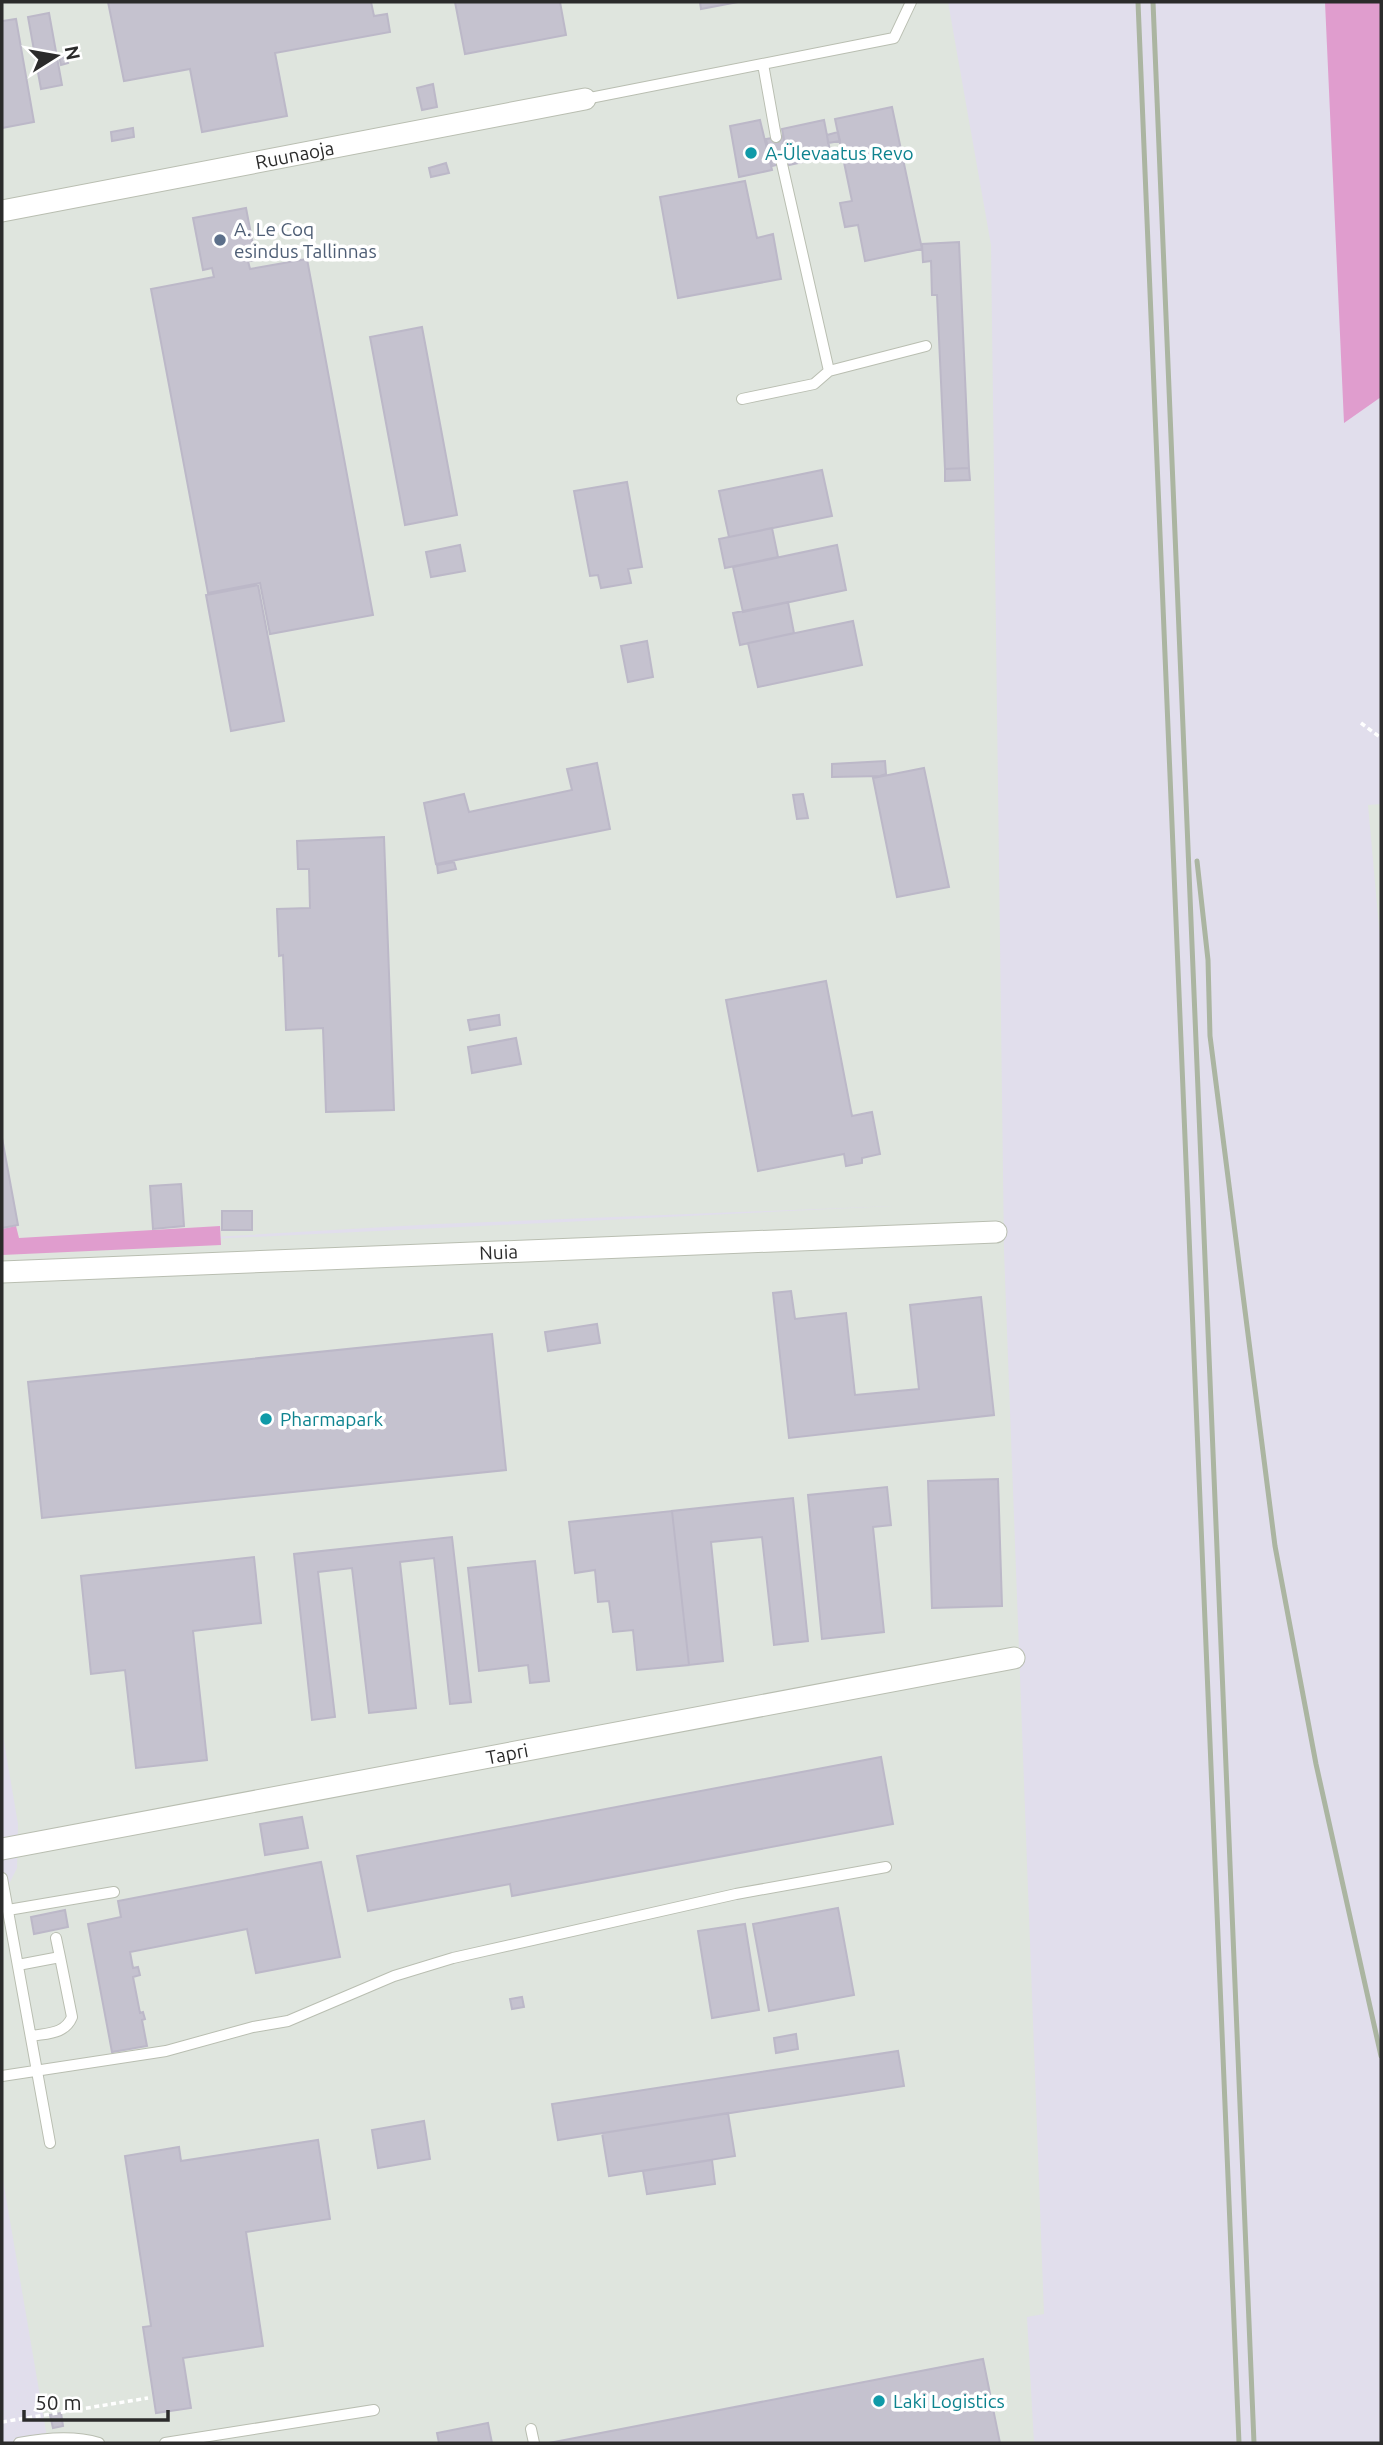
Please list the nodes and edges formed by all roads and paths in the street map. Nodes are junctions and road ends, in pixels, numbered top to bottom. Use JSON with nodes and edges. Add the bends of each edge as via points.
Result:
{"nodes":[{"id":1,"x":911,"y":2,"type":"edge"},
{"id":2,"x":762,"y":64,"type":"junction"},
{"id":3,"x":585,"y":99,"type":"joint"},
{"id":4,"x":776,"y":137,"type":"dead end"},
{"id":5,"x":782,"y":164,"type":"dead end"},
{"id":6,"x":2,"y":211,"type":"edge"},
{"id":7,"x":926,"y":346,"type":"dead end"},
{"id":8,"x":829,"y":371,"type":"junction"},
{"id":9,"x":742,"y":399,"type":"dead end"},
{"id":10,"x":1361,"y":723,"type":"dead end"},
{"id":11,"x":1381,"y":738,"type":"edge"},
{"id":12,"x":996,"y":1232,"type":"dead end"},
{"id":13,"x":2,"y":1272,"type":"edge"},
{"id":14,"x":1014,"y":1658,"type":"dead end"},
{"id":15,"x":2,"y":1849,"type":"edge"},
{"id":16,"x":886,"y":1867,"type":"dead end"},
{"id":17,"x":2,"y":1878,"type":"edge"},
{"id":18,"x":114,"y":1892,"type":"dead end"},
{"id":19,"x":8,"y":1910,"type":"junction"},
{"id":20,"x":56,"y":1938,"type":"dead end"},
{"id":21,"x":60,"y":1957,"type":"junction"},
{"id":22,"x":18,"y":1965,"type":"junction"},
{"id":23,"x":32,"y":2036,"type":"junction"},
{"id":24,"x":37,"y":2070,"type":"junction"},
{"id":25,"x":2,"y":2076,"type":"edge"},
{"id":26,"x":50,"y":2143,"type":"dead end"},
{"id":27,"x":148,"y":2399,"type":"dead end"},
{"id":28,"x":374,"y":2410,"type":"dead end"},
{"id":29,"x":2,"y":2421,"type":"edge"},
{"id":30,"x":531,"y":2429,"type":"dead end"},
{"id":31,"x":19,"y":2443,"type":"edge"},
{"id":32,"x":99,"y":2443,"type":"edge"},
{"id":33,"x":165,"y":2443,"type":"edge"},
{"id":34,"x":534,"y":2443,"type":"edge"}],
"edges":[{"from":1,"to":2,"type":"lane","via":[[894,38]]},
{"from":2,"to":3,"type":"lane"},
{"from":2,"to":4,"type":"lane"},
{"from":3,"to":6,"type":"street","name":"Ruunaoja"},
{"from":5,"to":8,"type":"lane"},
{"from":7,"to":8,"type":"lane"},
{"from":8,"to":9,"type":"lane","via":[[814,384]]},
{"from":10,"to":11,"type":"path"},
{"from":12,"to":13,"type":"street","name":"Nuia"},
{"from":14,"to":15,"type":"street","name":"Tapri"},
{"from":16,"to":24,"type":"lane","via":[[453,1958],[394,1976],[288,2021],[166,2051]]},
{"from":17,"to":19,"type":"lane"},
{"from":18,"to":19,"type":"lane"},
{"from":19,"to":22,"type":"lane"},
{"from":20,"to":21,"type":"lane"},
{"from":21,"to":22,"type":"lane"},
{"from":21,"to":23,"type":"lane","via":[[72,2017],[60,2031]]},
{"from":22,"to":23,"type":"lane"},
{"from":23,"to":24,"type":"lane"},
{"from":24,"to":25,"type":"lane"},
{"from":24,"to":26,"type":"lane"},
{"from":27,"to":29,"type":"path"},
{"from":28,"to":33,"type":"lane"},
{"from":30,"to":34,"type":"lane"},
{"from":31,"to":32,"type":"lane","via":[[47,2438]]}]}
